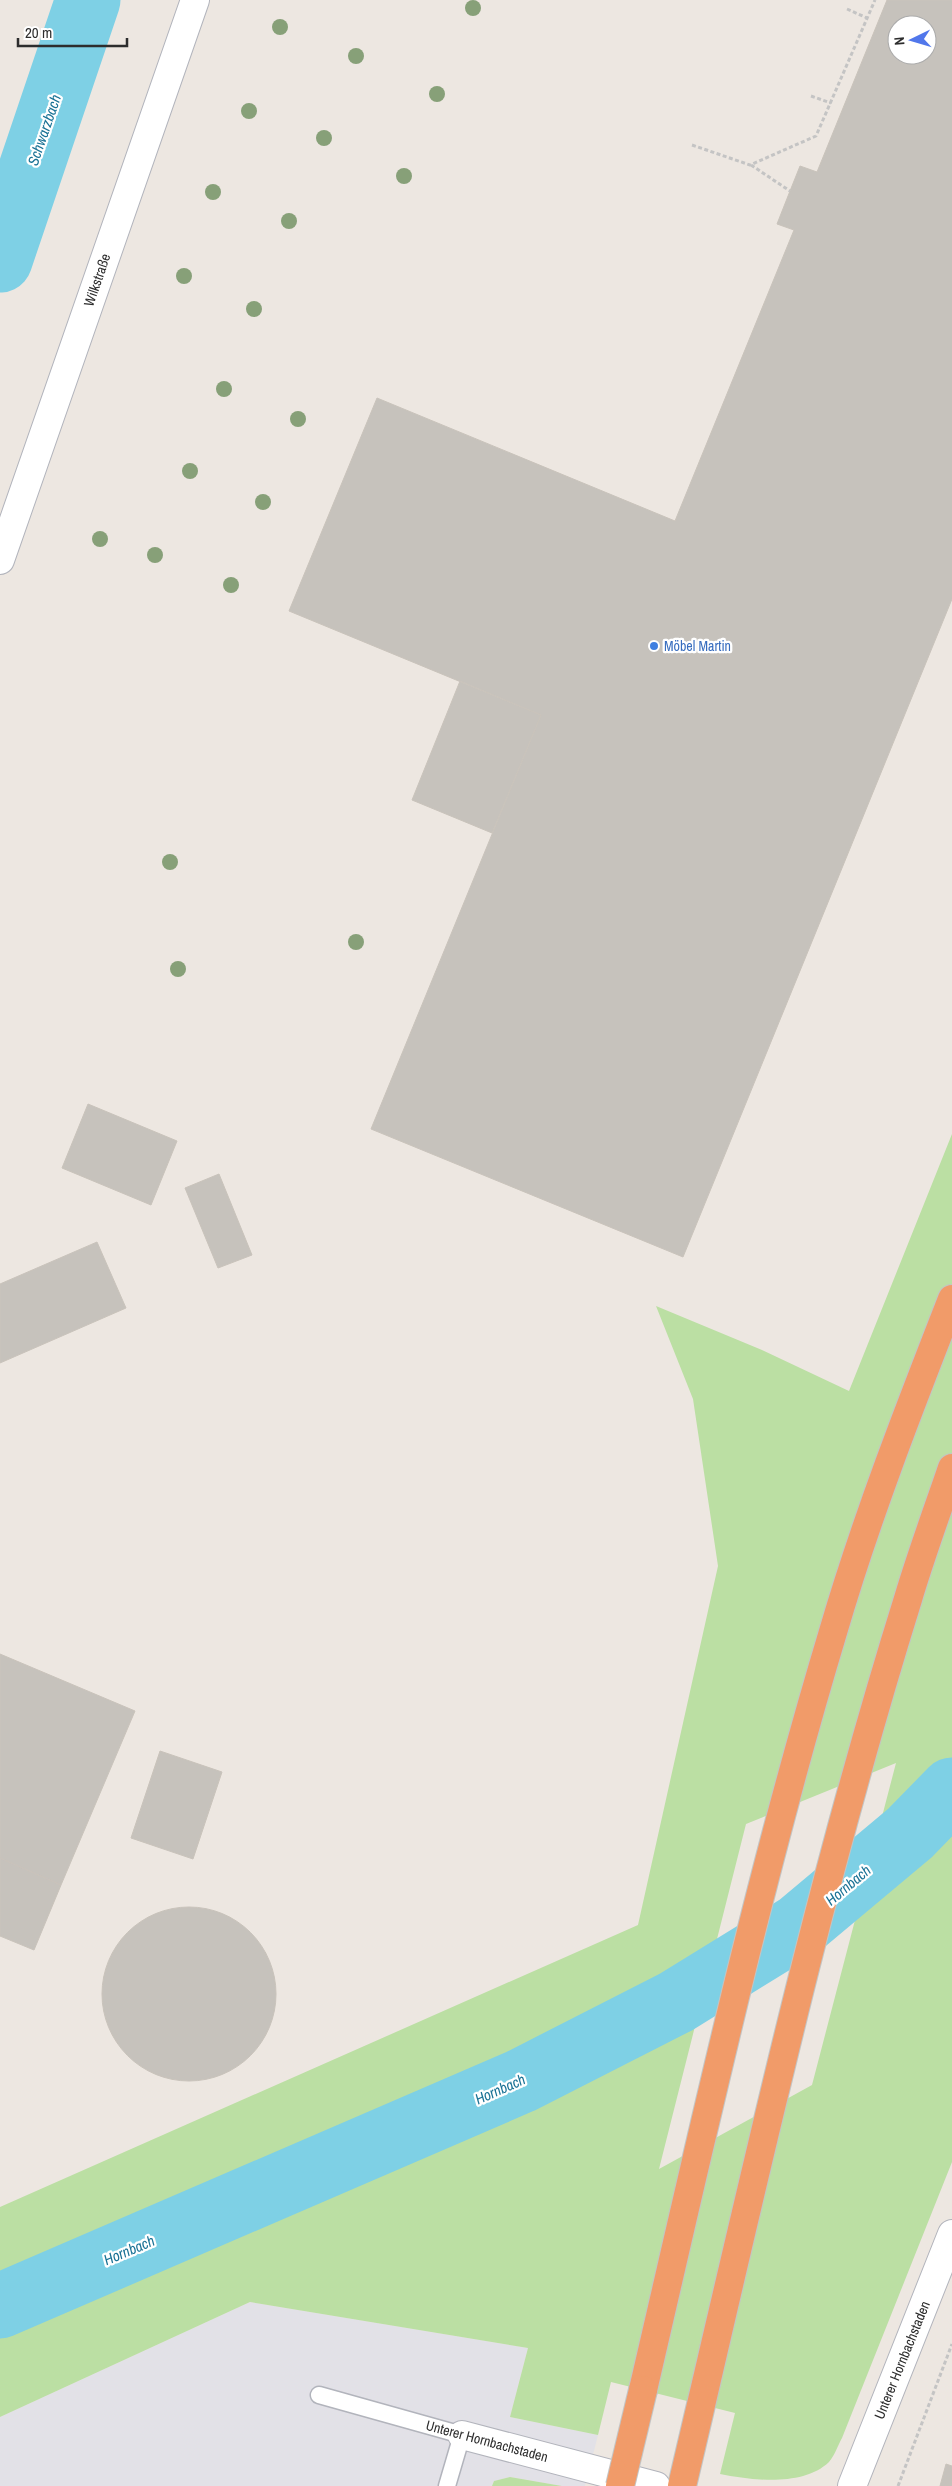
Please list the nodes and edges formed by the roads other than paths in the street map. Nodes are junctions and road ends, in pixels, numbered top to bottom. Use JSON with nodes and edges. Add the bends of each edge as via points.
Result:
{"nodes":[{"id":1,"x":195,"y":0,"type":"edge"},
{"id":2,"x":0,"y":560,"type":"edge"},
{"id":3,"x":952,"y":1299,"type":"edge"},
{"id":4,"x":952,"y":1468,"type":"edge"},
{"id":5,"x":952,"y":2234,"type":"edge"},
{"id":6,"x":319,"y":2395,"type":"dead end"},
{"id":7,"x":462,"y":2435,"type":"junction"},
{"id":8,"x":447,"y":2486,"type":"edge"},
{"id":9,"x":620,"y":2486,"type":"edge"},
{"id":10,"x":656,"y":2486,"type":"edge"},
{"id":11,"x":682,"y":2486,"type":"edge"},
{"id":12,"x":852,"y":2486,"type":"edge"}],
"edges":[{"from":1,"to":2,"type":"street","name":"Wilkstraße"},
{"from":3,"to":9,"type":"highway","bridge":true,"via":[[894,1449],[843,1600],[781,1811]]},
{"from":4,"to":11,"type":"highway","via":[[908,1598],[855,1780],[770,2109]]},
{"from":5,"to":12,"type":"street","name":"Unterer Hornbachstaden"},
{"from":6,"to":7,"type":"lane","name":"Unterer Hornbachstaden"},
{"from":7,"to":8,"type":"lane"},
{"from":7,"to":10,"type":"street","name":"Unterer Hornbachstaden"}]}
